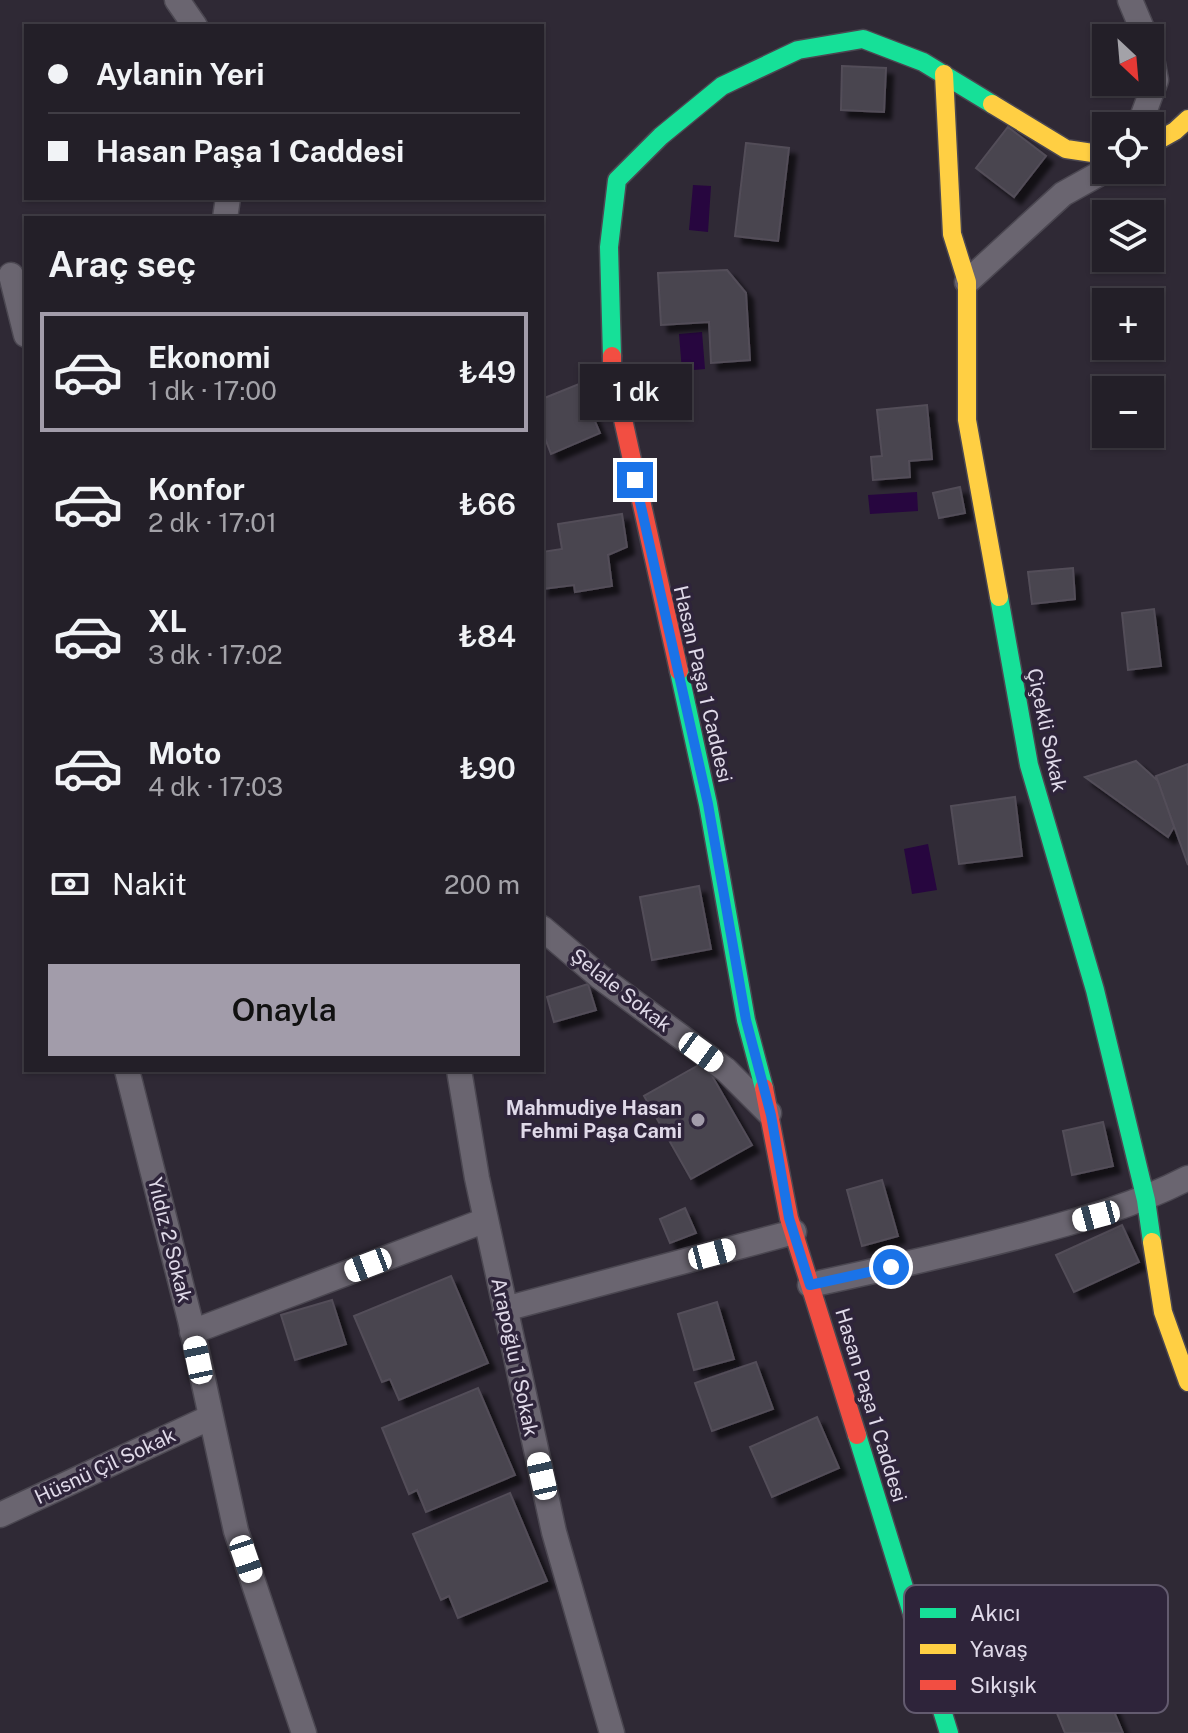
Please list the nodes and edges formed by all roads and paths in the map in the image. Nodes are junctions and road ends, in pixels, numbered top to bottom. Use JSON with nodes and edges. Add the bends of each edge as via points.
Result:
{"nodes":[{"id":1,"x":177,"y":0,"type":"edge"},
{"id":2,"x":1130,"y":0,"type":"edge"},
{"id":3,"x":194,"y":24,"type":"edge"},
{"id":4,"x":1140,"y":24,"type":"edge"},
{"id":5,"x":944,"y":74,"type":"junction"},
{"id":6,"x":1188,"y":119,"type":"edge"},
{"id":7,"x":1164,"y":137,"type":"edge"},
{"id":8,"x":1092,"y":153,"type":"edge"},
{"id":9,"x":1092,"y":178,"type":"edge"},
{"id":10,"x":11,"y":275,"type":"dead end"},
{"id":11,"x":967,"y":282,"type":"junction"},
{"id":12,"x":24,"y":327,"type":"edge"},
{"id":13,"x":544,"y":930,"type":"edge"},
{"id":14,"x":127,"y":1072,"type":"edge"},
{"id":15,"x":459,"y":1072,"type":"edge"},
{"id":16,"x":771,"y":1115,"type":"junction"},
{"id":17,"x":1188,"y":1178,"type":"edge"},
{"id":18,"x":1146,"y":1200,"type":"junction"},
{"id":19,"x":486,"y":1220,"type":"junction"},
{"id":20,"x":794,"y":1232,"type":"junction"},
{"id":21,"x":810,"y":1285,"type":"junction"},
{"id":22,"x":505,"y":1309,"type":"junction"},
{"id":23,"x":192,"y":1332,"type":"junction"},
{"id":24,"x":1188,"y":1382,"type":"edge"},
{"id":25,"x":211,"y":1417,"type":"junction"},
{"id":26,"x":0,"y":1515,"type":"edge"},
{"id":27,"x":905,"y":1585,"type":"edge"},
{"id":28,"x":943,"y":1713,"type":"edge"},
{"id":29,"x":304,"y":1733,"type":"edge"},
{"id":30,"x":612,"y":1733,"type":"edge"},
{"id":31,"x":949,"y":1733,"type":"edge"}],
"edges":[{"from":1,"to":3,"type":"street"},
{"from":2,"to":4,"type":"street"},
{"from":5,"to":8,"type":"street","name":"Hasan Paşa 1 Caddesi","via":[[1066,149]]},
{"from":5,"to":11,"type":"street","name":"Çiçekli Sokak","via":[[952,234]]},
{"from":5,"to":16,"type":"street","name":"Hasan Paşa 1 Caddesi","via":[[863,39],[798,50],[722,86],[617,180],[609,247],[612,370],[708,804],[746,1020]]},
{"from":6,"to":7,"type":"street"},
{"from":9,"to":11,"type":"street","via":[[1063,194]]},
{"from":10,"to":12,"type":"street"},
{"from":11,"to":18,"type":"street","name":"Çiçekli Sokak","via":[[967,420],[1029,765],[1095,990]]},
{"from":13,"to":16,"type":"street","name":"Şelale Sokak","via":[[726,1070]]},
{"from":14,"to":23,"type":"street","name":"Yıldız 2 Sokak"},
{"from":15,"to":19,"type":"street","name":"Arapoğlu 1 Sokak"},
{"from":16,"to":20,"type":"street","name":"Hasan Paşa 1 Caddesi"},
{"from":17,"to":18,"type":"street"},
{"from":18,"to":21,"type":"street","via":[[972,1249]]},
{"from":18,"to":24,"type":"street","name":"Çiçekli Sokak","via":[[1163,1312]]},
{"from":19,"to":22,"type":"street","name":"Arapoğlu 1 Sokak"},
{"from":19,"to":23,"type":"street"},
{"from":20,"to":21,"type":"street","name":"Hasan Paşa 1 Caddesi"},
{"from":20,"to":22,"type":"street"},
{"from":21,"to":27,"type":"street","name":"Hasan Paşa 1 Caddesi"},
{"from":22,"to":30,"type":"street","name":"Arapoğlu 1 Sokak","via":[[554,1532]]},
{"from":23,"to":25,"type":"street","name":"Yıldız 2 Sokak"},
{"from":25,"to":26,"type":"street","name":"Hüsnü Çil Sokak"},
{"from":25,"to":29,"type":"street","name":"Yıldız 2 Sokak","via":[[236,1531]]},
{"from":28,"to":31,"type":"street","name":"Hasan Paşa 1 Caddesi"}]}
